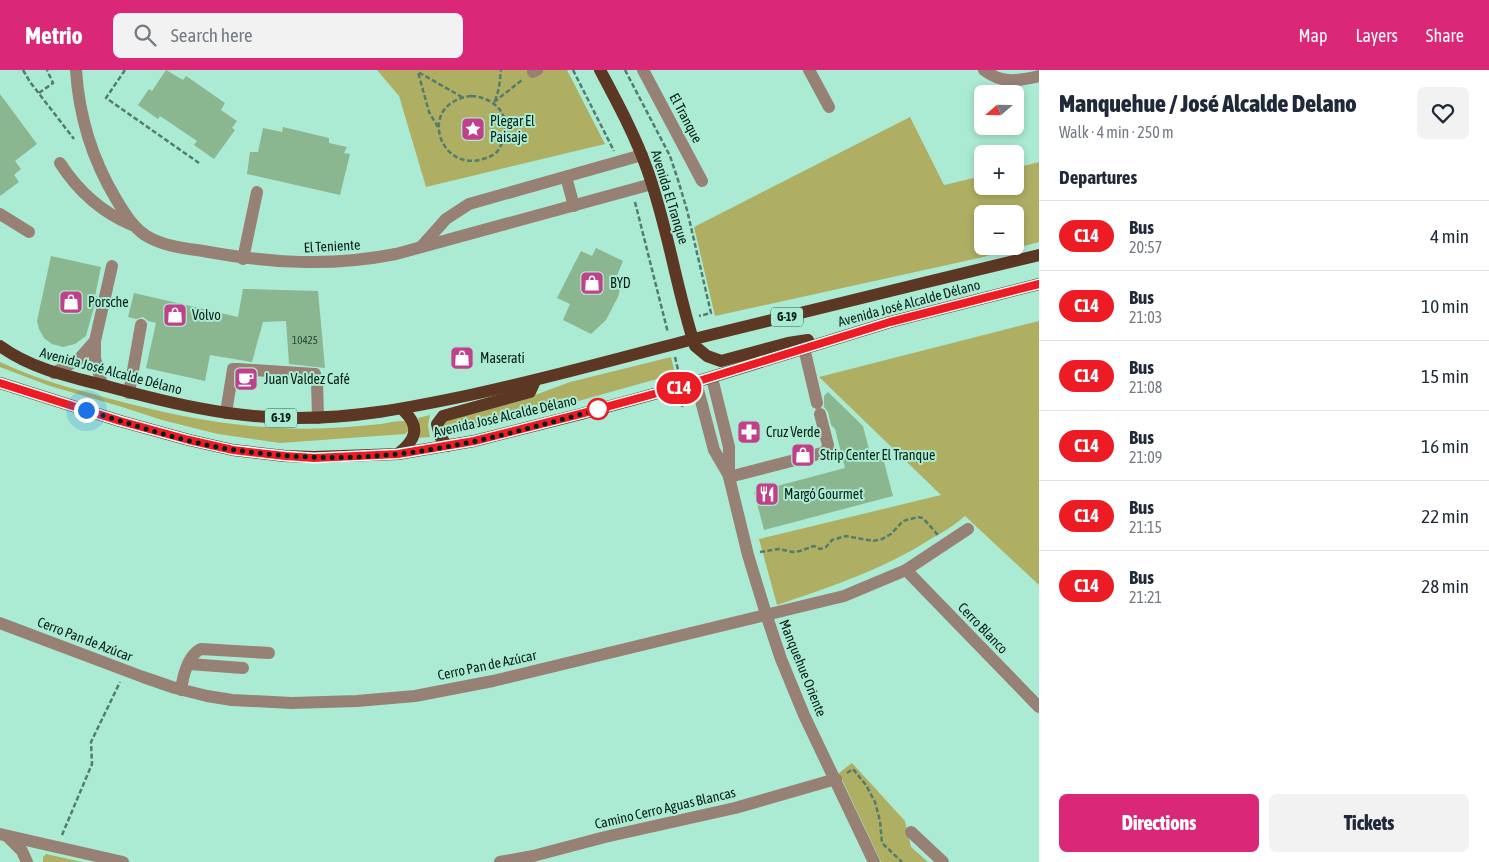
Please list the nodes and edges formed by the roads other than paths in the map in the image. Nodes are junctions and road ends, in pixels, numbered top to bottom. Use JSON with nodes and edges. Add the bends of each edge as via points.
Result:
{"nodes":[{"id":1,"x":76,"y":70,"type":"edge"},
{"id":2,"x":600,"y":70,"type":"edge"},
{"id":3,"x":643,"y":70,"type":"edge"},
{"id":4,"x":809,"y":70,"type":"edge"},
{"id":5,"x":984,"y":70,"type":"edge"},
{"id":6,"x":1039,"y":76,"type":"edge"},
{"id":7,"x":829,"y":107,"type":"dead end"},
{"id":8,"x":642,"y":155,"type":"junction"},
{"id":9,"x":60,"y":163,"type":"dead end"},
{"id":10,"x":566,"y":178,"type":"junction"},
{"id":11,"x":702,"y":181,"type":"dead end"},
{"id":12,"x":652,"y":184,"type":"junction"},
{"id":13,"x":257,"y":192,"type":"dead end"},
{"id":14,"x":574,"y":206,"type":"junction"},
{"id":15,"x":0,"y":214,"type":"edge"},
{"id":16,"x":135,"y":226,"type":"junction"},
{"id":17,"x":29,"y":232,"type":"dead end"},
{"id":18,"x":421,"y":247,"type":"junction"},
{"id":19,"x":1039,"y":256,"type":"edge"},
{"id":20,"x":243,"y":258,"type":"junction"},
{"id":21,"x":112,"y":266,"type":"dead end"},
{"id":22,"x":1039,"y":284,"type":"edge"},
{"id":23,"x":141,"y":325,"type":"dead end"},
{"id":24,"x":847,"y":335,"type":"junction"},
{"id":25,"x":693,"y":339,"type":"junction"},
{"id":26,"x":95,"y":341,"type":"junction"},
{"id":27,"x":0,"y":346,"type":"edge"},
{"id":28,"x":804,"y":348,"type":"junction"},
{"id":29,"x":54,"y":373,"type":"junction"},
{"id":30,"x":712,"y":378,"type":"junction"},
{"id":31,"x":535,"y":381,"type":"junction"},
{"id":32,"x":696,"y":382,"type":"junction"},
{"id":33,"x":0,"y":383,"type":"edge"},
{"id":34,"x":102,"y":385,"type":"junction"},
{"id":35,"x":129,"y":393,"type":"junction"},
{"id":36,"x":403,"y":410,"type":"junction"},
{"id":37,"x":226,"y":413,"type":"junction"},
{"id":38,"x":318,"y":418,"type":"junction"},
{"id":39,"x":447,"y":446,"type":"junction"},
{"id":40,"x":398,"y":454,"type":"junction"},
{"id":41,"x":730,"y":477,"type":"junction"},
{"id":42,"x":968,"y":528,"type":"dead end"},
{"id":43,"x":906,"y":570,"type":"junction"},
{"id":44,"x":766,"y":614,"type":"junction"},
{"id":45,"x":0,"y":623,"type":"edge"},
{"id":46,"x":269,"y":653,"type":"dead end"},
{"id":47,"x":189,"y":664,"type":"junction"},
{"id":48,"x":243,"y":668,"type":"dead end"},
{"id":49,"x":181,"y":690,"type":"junction"},
{"id":50,"x":1039,"y":707,"type":"edge"},
{"id":51,"x":836,"y":779,"type":"junction"},
{"id":52,"x":910,"y":832,"type":"dead end"},
{"id":53,"x":4,"y":835,"type":"edge"},
{"id":54,"x":51,"y":846,"type":"junction"},
{"id":55,"x":528,"y":859,"type":"edge"},
{"id":56,"x":104,"y":860,"type":"edge"},
{"id":57,"x":27,"y":861,"type":"edge"},
{"id":58,"x":123,"y":862,"type":"edge"},
{"id":59,"x":500,"y":862,"type":"edge"},
{"id":60,"x":874,"y":862,"type":"edge"},
{"id":61,"x":943,"y":862,"type":"edge"}],
"edges":[{"from":1,"to":16,"type":"street","name":"El Teniente","via":[[80,110],[93,155],[103,177]]},
{"from":2,"to":8,"type":"main road","name":"Avenida El Tranque"},
{"from":3,"to":11,"type":"street","name":"El Tranque"},
{"from":4,"to":7,"type":"street"},
{"from":5,"to":6,"type":"street","via":[[1008,81]]},
{"from":8,"to":10,"type":"street"},
{"from":8,"to":12,"type":"main road","name":"Avenida El Tranque"},
{"from":9,"to":16,"type":"street","name":"El Teniente","via":[[76,186],[97,206]]},
{"from":10,"to":14,"type":"street"},
{"from":10,"to":18,"type":"street","via":[[469,204],[446,219]]},
{"from":12,"to":14,"type":"street","name":"El Teniente"},
{"from":12,"to":25,"type":"main road","name":"Avenida El Tranque"},
{"from":13,"to":20,"type":"street"},
{"from":14,"to":18,"type":"street","name":"El Teniente"},
{"from":15,"to":17,"type":"street"},
{"from":16,"to":20,"type":"street","name":"El Teniente","via":[[162,243]]},
{"from":18,"to":20,"type":"street","name":"El Teniente","via":[[343,262],[292,263]]},
{"from":19,"to":25,"type":"main road","name":"Avenida José Alcalde Délano","number":"G-19"},
{"from":21,"to":26,"type":"street"},
{"from":22,"to":24,"type":"main road","name":"Avenida José Alcalde Délano","number":"G-19"},
{"from":23,"to":35,"type":"street"},
{"from":24,"to":25,"type":"main road","via":[[788,343],[720,361],[700,351]]},
{"from":24,"to":28,"type":"main road","name":"Avenida José Alcalde Délano","number":"G-19"},
{"from":25,"to":31,"type":"main road","name":"Avenida José Alcalde Délano","number":"G-19"},
{"from":26,"to":29,"type":"street","via":[[74,363]]},
{"from":26,"to":34,"type":"street","via":[[94,358]]},
{"from":27,"to":29,"type":"main road","name":"Avenida José Alcalde Délano","number":"G-19","via":[[29,364]]},
{"from":28,"to":30,"type":"main road","name":"Avenida José Alcalde Délano","number":"G-19"},
{"from":28,"to":41,"type":"street","via":[[828,445],[826,452]]},
{"from":29,"to":34,"type":"main road","name":"Avenida José Alcalde Délano","number":"G-19"},
{"from":30,"to":32,"type":"main road","name":"Avenida José Alcalde Délano","number":"G-19"},
{"from":30,"to":41,"type":"street","name":"Manquehue Oriente","via":[[728,447]]},
{"from":31,"to":36,"type":"main road","name":"Avenida José Alcalde Délano","number":"G-19"},
{"from":31,"to":39,"type":"main road","via":[[530,392],[443,416],[437,424]]},
{"from":32,"to":39,"type":"main road","name":"Avenida José Alcalde Délano","number":"G-19"},
{"from":32,"to":41,"type":"street","name":"Manquehue Oriente","via":[[714,450]]},
{"from":33,"to":40,"type":"main road","name":"Avenida José Alcalde Délano","number":"G-19","via":[[128,423],[233,450],[314,458]]},
{"from":34,"to":35,"type":"main road","name":"Avenida José Alcalde Délano","number":"G-19"},
{"from":35,"to":37,"type":"main road","name":"Avenida José Alcalde Délano","number":"G-19"},
{"from":36,"to":38,"type":"main road","name":"Avenida José Alcalde Délano","number":"G-19"},
{"from":36,"to":40,"type":"main road","via":[[412,420],[415,432]]},
{"from":37,"to":38,"type":"main road","name":"Avenida José Alcalde Délano","number":"G-19"},
{"from":37,"to":38,"type":"street","via":[[233,370],[238,369],[315,374]]},
{"from":39,"to":40,"type":"main road","name":"Avenida José Alcalde Délano","number":"G-19"},
{"from":41,"to":44,"type":"street","name":"Manquehue Oriente"},
{"from":42,"to":43,"type":"street","name":"Cerro Pan de Azúcar"},
{"from":43,"to":44,"type":"street","name":"Cerro Pan de Azúcar","via":[[844,596]]},
{"from":43,"to":50,"type":"street","name":"Cerro Blanco"},
{"from":44,"to":49,"type":"street","name":"Cerro Pan de Azúcar","via":[[493,681],[415,696],[292,703],[232,700]]},
{"from":44,"to":51,"type":"street","name":"Manquehue Oriente","via":[[804,715]]},
{"from":45,"to":49,"type":"street","name":"Cerro Pan de Azúcar"},
{"from":46,"to":47,"type":"street","via":[[206,648],[197,651]]},
{"from":47,"to":48,"type":"street"},
{"from":47,"to":49,"type":"street"},
{"from":51,"to":55,"type":"street","name":"Camino Cerro Aguas Blancas","via":[[735,808],[605,837]]},
{"from":51,"to":60,"type":"street","name":"Manquehue Oriente"},
{"from":52,"to":61,"type":"street"},
{"from":53,"to":54,"type":"street"},
{"from":53,"to":57,"type":"street","via":[[22,851]]},
{"from":54,"to":56,"type":"street"},
{"from":54,"to":57,"type":"street","via":[[36,851]]},
{"from":55,"to":59,"type":"street","name":"Camino Cerro Aguas Blancas"},
{"from":56,"to":58,"type":"street"}]}
